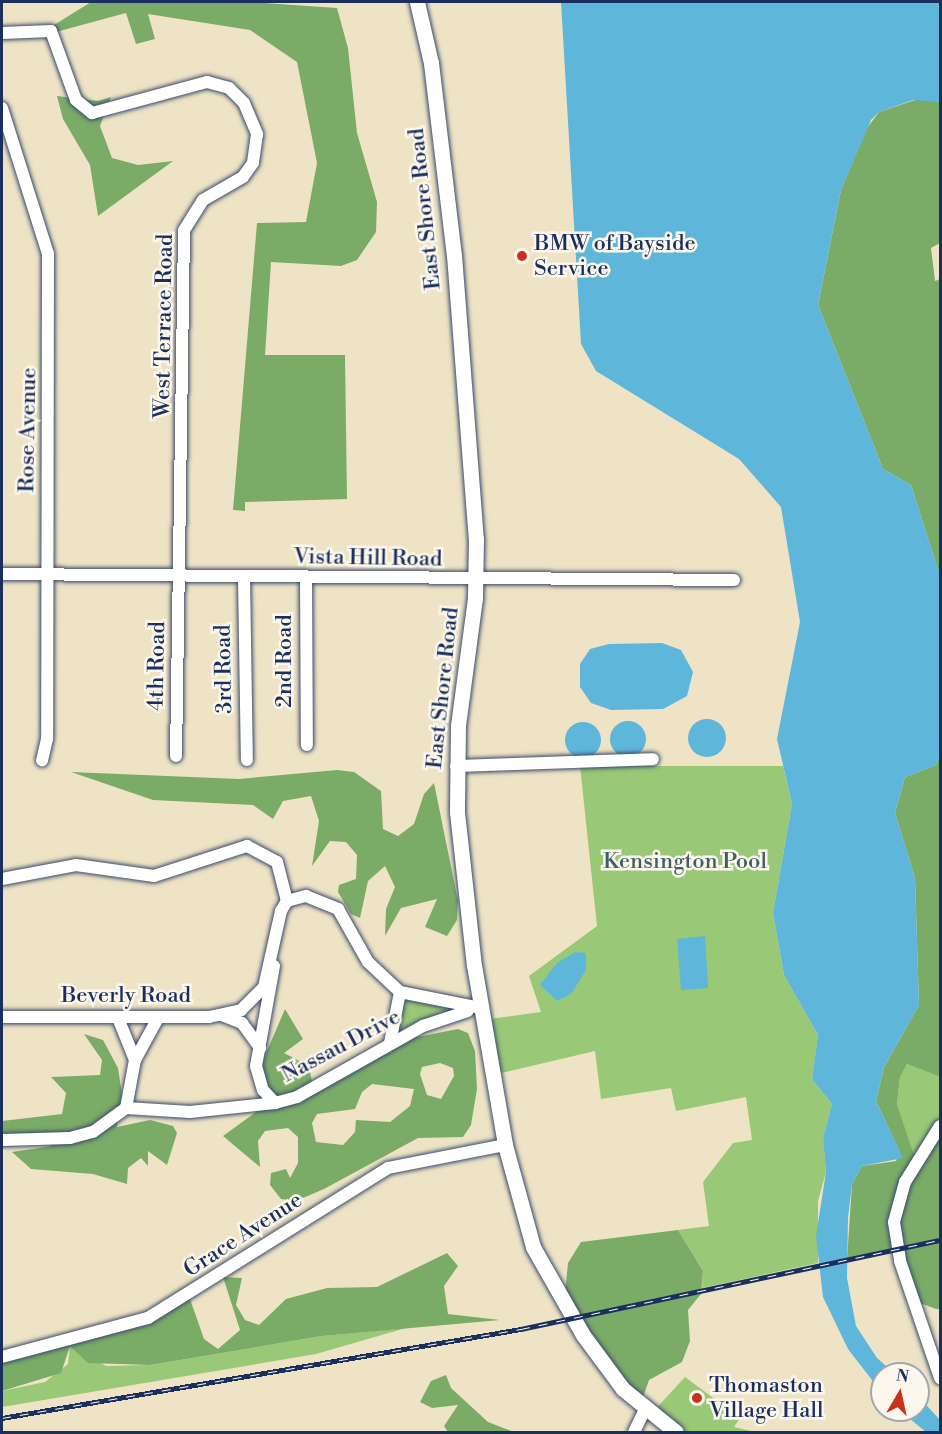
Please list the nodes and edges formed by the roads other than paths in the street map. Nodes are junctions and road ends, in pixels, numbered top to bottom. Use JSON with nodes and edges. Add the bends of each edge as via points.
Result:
{"nodes":[{"id":1,"x":417,"y":2,"type":"edge"},
{"id":2,"x":2,"y":33,"type":"edge"},
{"id":3,"x":2,"y":108,"type":"edge"},
{"id":4,"x":2,"y":574,"type":"edge"},
{"id":5,"x":47,"y":575,"type":"junction"},
{"id":6,"x":180,"y":576,"type":"junction"},
{"id":7,"x":244,"y":577,"type":"junction"},
{"id":8,"x":306,"y":578,"type":"junction"},
{"id":9,"x":477,"y":580,"type":"junction"},
{"id":10,"x":734,"y":580,"type":"dead end"},
{"id":11,"x":307,"y":745,"type":"dead end"},
{"id":12,"x":176,"y":756,"type":"dead end"},
{"id":13,"x":653,"y":759,"type":"dead end"},
{"id":14,"x":42,"y":760,"type":"dead end"},
{"id":15,"x":247,"y":760,"type":"dead end"},
{"id":16,"x":456,"y":766,"type":"junction"},
{"id":17,"x":284,"y":877,"type":"junction"},
{"id":18,"x":2,"y":879,"type":"edge"},
{"id":19,"x":306,"y":896,"type":"junction"},
{"id":20,"x":290,"y":900,"type":"junction"},
{"id":21,"x":273,"y":938,"type":"junction"},
{"id":22,"x":400,"y":992,"type":"junction"},
{"id":23,"x":481,"y":1008,"type":"junction"},
{"id":24,"x":224,"y":1016,"type":"junction"},
{"id":25,"x":2,"y":1017,"type":"edge"},
{"id":26,"x":118,"y":1018,"type":"junction"},
{"id":27,"x":158,"y":1018,"type":"junction"},
{"id":28,"x":390,"y":1043,"type":"junction"},
{"id":29,"x":260,"y":1048,"type":"junction"},
{"id":30,"x":135,"y":1060,"type":"junction"},
{"id":31,"x":275,"y":1103,"type":"junction"},
{"id":32,"x":126,"y":1108,"type":"junction"},
{"id":33,"x":940,"y":1126,"type":"edge"},
{"id":34,"x":2,"y":1140,"type":"edge"},
{"id":35,"x":505,"y":1145,"type":"junction"},
{"id":36,"x":2,"y":1357,"type":"edge"},
{"id":37,"x":940,"y":1378,"type":"edge"},
{"id":38,"x":645,"y":1409,"type":"junction"},
{"id":39,"x":634,"y":1432,"type":"edge"},
{"id":40,"x":676,"y":1432,"type":"edge"}],
"edges":[{"from":1,"to":9,"type":"main road","name":"East Shore Road","via":[[431,63],[454,255]]},
{"from":2,"to":6,"type":"street","name":"West Terrace Road","via":[[49,30],[82,107],[92,112],[121,107],[192,84],[218,84],[244,103],[257,134],[253,164],[243,177],[203,200],[184,231]]},
{"from":3,"to":5,"type":"street","name":"Rose Avenue","via":[[48,254]]},
{"from":4,"to":5,"type":"street","name":"Vista Hill Road"},
{"from":5,"to":6,"type":"street","name":"Vista Hill Road"},
{"from":5,"to":14,"type":"street","name":"Rose Avenue","via":[[47,739]]},
{"from":6,"to":7,"type":"street","name":"Vista Hill Road"},
{"from":6,"to":12,"type":"street","name":"4th Road"},
{"from":7,"to":8,"type":"street","name":"Vista Hill Road"},
{"from":7,"to":15,"type":"street","name":"3rd Road"},
{"from":8,"to":9,"type":"street","name":"Vista Hill Road"},
{"from":8,"to":11,"type":"street","name":"2nd Road"},
{"from":9,"to":10,"type":"street","name":"Vista Hill Road"},
{"from":9,"to":16,"type":"main road","name":"East Shore Road"},
{"from":13,"to":16,"type":"street"},
{"from":16,"to":23,"type":"main road","name":"East Shore Road","via":[[458,821]]},
{"from":17,"to":18,"type":"street","via":[[272,856],[247,846],[154,876],[76,865]]},
{"from":17,"to":19,"type":"street"},
{"from":17,"to":20,"type":"street"},
{"from":19,"to":20,"type":"street"},
{"from":19,"to":22,"type":"street","via":[[338,909],[368,962]]},
{"from":20,"to":21,"type":"street"},
{"from":21,"to":24,"type":"street","name":"Beverly Road","via":[[264,987],[248,1004]]},
{"from":21,"to":29,"type":"street","via":[[273,991]]},
{"from":22,"to":23,"type":"street","via":[[444,1005]]},
{"from":22,"to":28,"type":"street"},
{"from":23,"to":28,"type":"street","name":"Nassau Drive","via":[[433,1022]]},
{"from":23,"to":35,"type":"main road","name":"East Shore Road"},
{"from":24,"to":27,"type":"street","name":"Beverly Road"},
{"from":24,"to":29,"type":"street","via":[[242,1023]]},
{"from":25,"to":26,"type":"street","name":"Beverly Road"},
{"from":26,"to":27,"type":"street","name":"Beverly Road"},
{"from":26,"to":30,"type":"street"},
{"from":27,"to":30,"type":"street"},
{"from":28,"to":31,"type":"street","name":"Nassau Drive","via":[[297,1097]]},
{"from":29,"to":31,"type":"street","via":[[259,1082]]},
{"from":30,"to":32,"type":"street"},
{"from":31,"to":32,"type":"street","name":"Nassau Drive","via":[[190,1112]]},
{"from":32,"to":34,"type":"street","via":[[93,1132],[70,1138]]},
{"from":33,"to":37,"type":"street","via":[[905,1182],[894,1222],[900,1262]]},
{"from":35,"to":36,"type":"street","name":"Grace Avenue","via":[[388,1168],[158,1313]]},
{"from":35,"to":38,"type":"main road","name":"East Shore Road","via":[[534,1251],[605,1366]]},
{"from":38,"to":39,"type":"street"},
{"from":38,"to":40,"type":"main road","name":"East Shore Road"}]}
